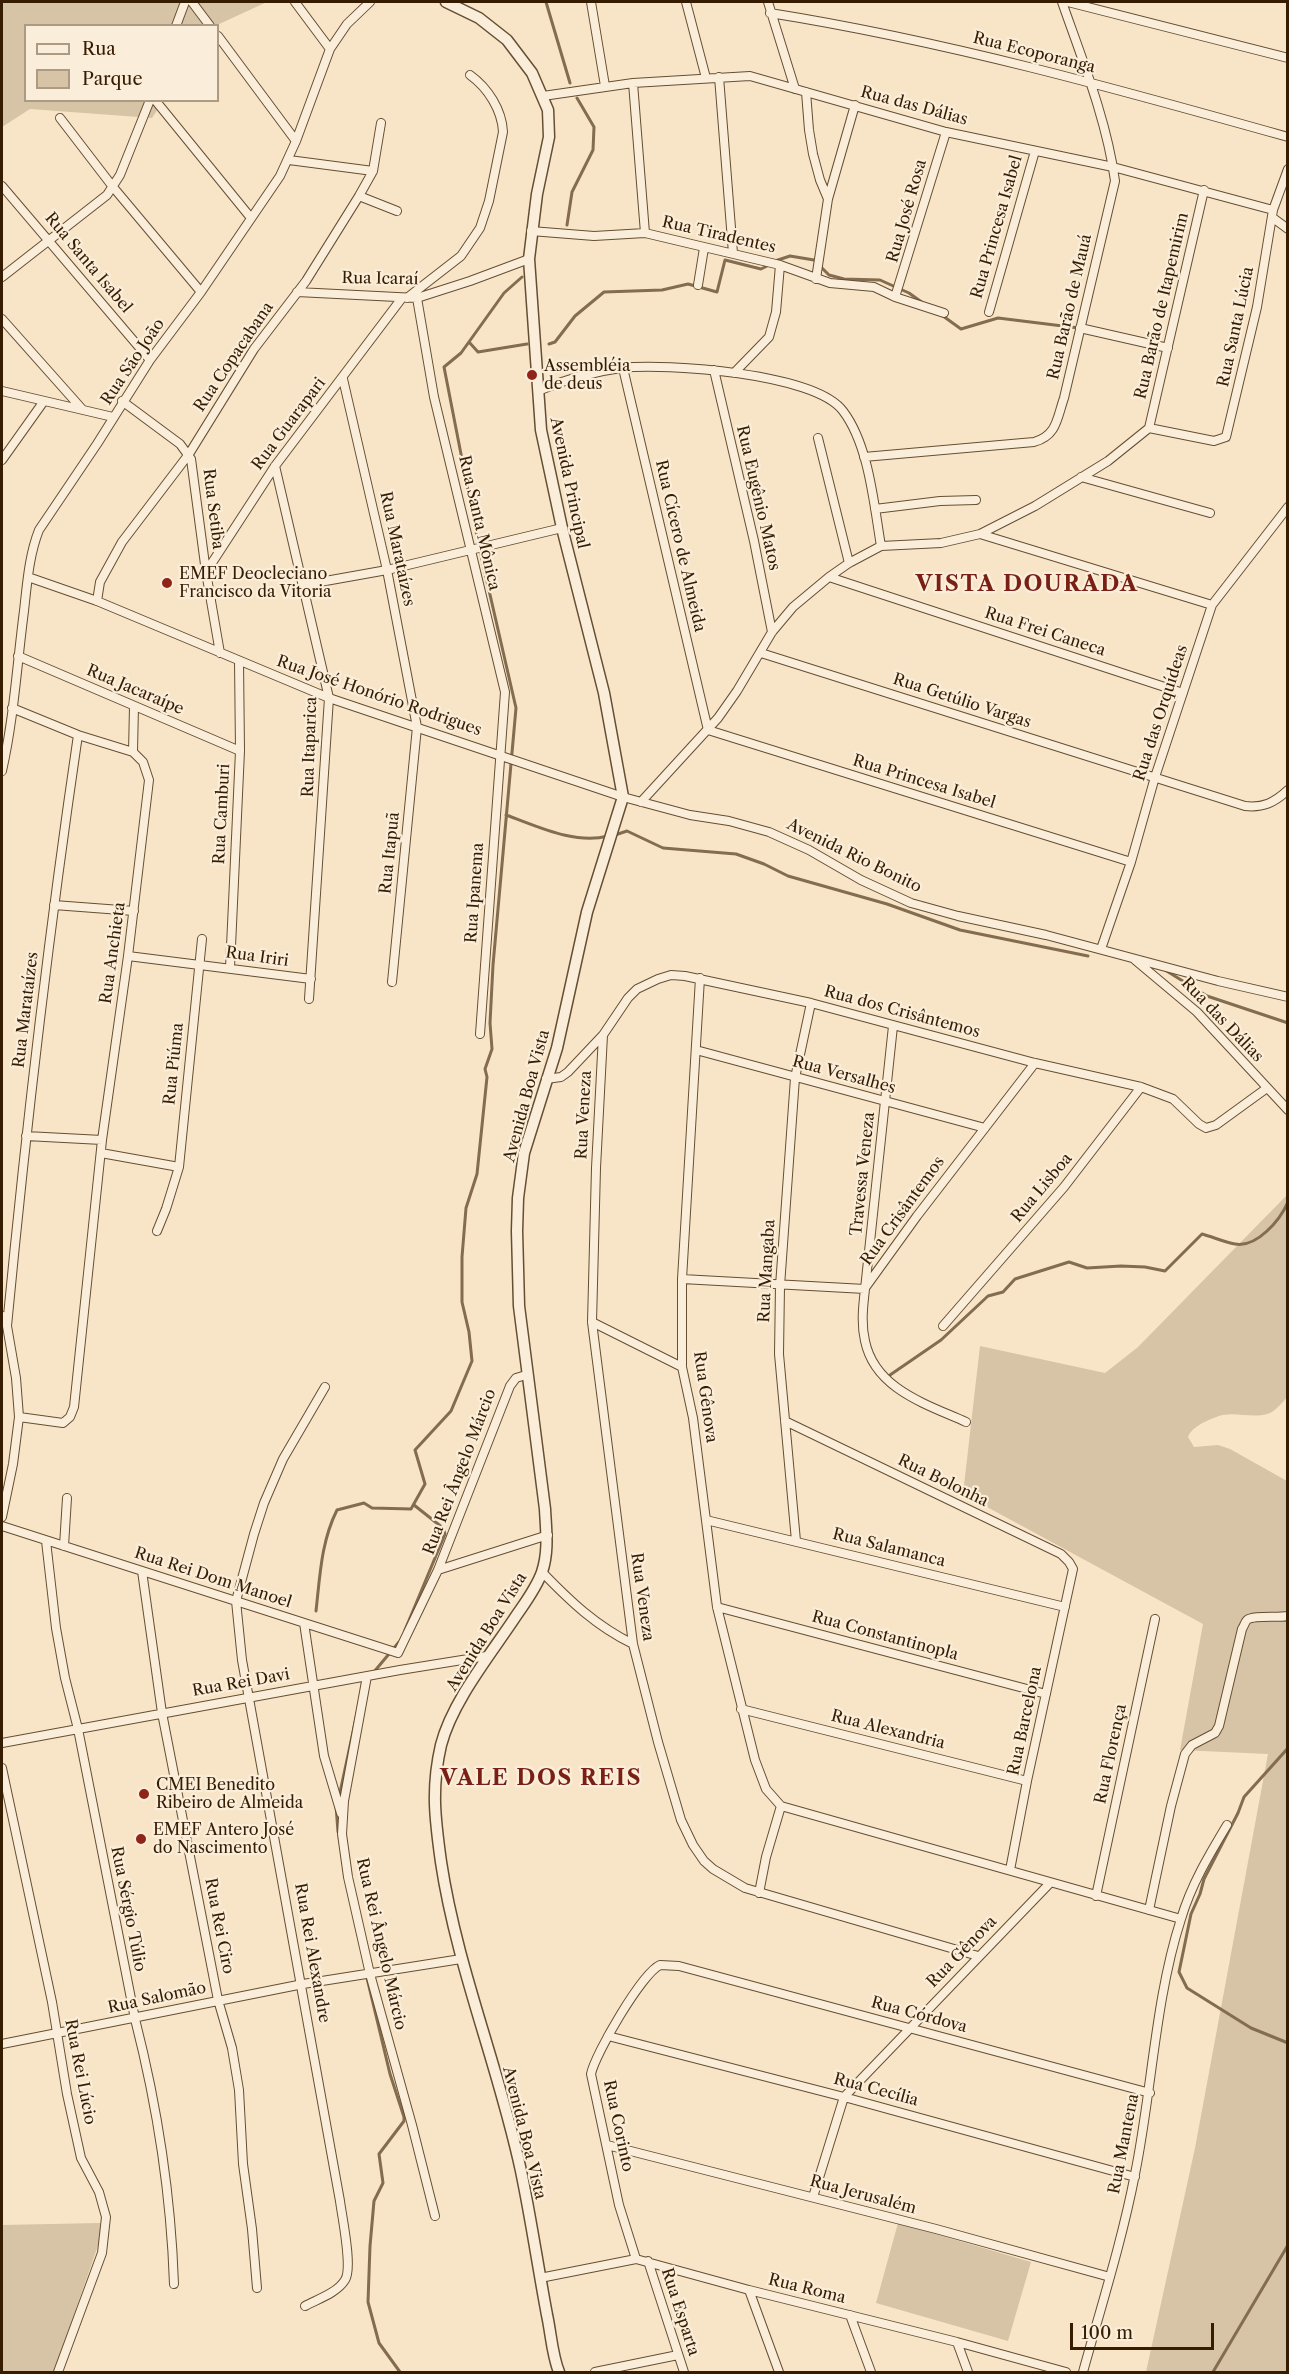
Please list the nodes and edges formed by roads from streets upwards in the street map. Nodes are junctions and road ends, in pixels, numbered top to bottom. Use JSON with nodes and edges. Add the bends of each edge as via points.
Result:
{"nodes":[{"id":1,"x":184,"y":2,"type":"edge"},
{"id":2,"x":192,"y":2,"type":"edge"},
{"id":3,"x":295,"y":2,"type":"edge"},
{"id":4,"x":370,"y":2,"type":"edge"},
{"id":5,"x":446,"y":2,"type":"edge"},
{"id":6,"x":591,"y":2,"type":"edge"},
{"id":7,"x":686,"y":2,"type":"edge"},
{"id":8,"x":768,"y":2,"type":"edge"},
{"id":9,"x":1062,"y":2,"type":"edge"},
{"id":10,"x":1068,"y":2,"type":"edge"},
{"id":11,"x":770,"y":12,"type":"junction"},
{"id":12,"x":177,"y":24,"type":"edge"},
{"id":13,"x":208,"y":24,"type":"edge"},
{"id":14,"x":219,"y":37,"type":"edge"},
{"id":15,"x":330,"y":49,"type":"junction"},
{"id":16,"x":1287,"y":58,"type":"edge"},
{"id":17,"x":470,"y":75,"type":"dead end"},
{"id":18,"x":718,"y":77,"type":"junction"},
{"id":19,"x":706,"y":78,"type":"junction"},
{"id":20,"x":1090,"y":81,"type":"junction"},
{"id":21,"x":633,"y":83,"type":"junction"},
{"id":22,"x":605,"y":86,"type":"junction"},
{"id":23,"x":795,"y":89,"type":"junction"},
{"id":24,"x":806,"y":92,"type":"junction"},
{"id":25,"x":543,"y":96,"type":"junction"},
{"id":26,"x":149,"y":102,"type":"edge"},
{"id":27,"x":157,"y":102,"type":"edge"},
{"id":28,"x":855,"y":105,"type":"junction"},
{"id":29,"x":60,"y":118,"type":"dead end"},
{"id":30,"x":381,"y":123,"type":"dead end"},
{"id":31,"x":946,"y":132,"type":"junction"},
{"id":32,"x":1287,"y":138,"type":"edge"},
{"id":33,"x":296,"y":141,"type":"junction"},
{"id":34,"x":1035,"y":151,"type":"junction"},
{"id":35,"x":289,"y":160,"type":"junction"},
{"id":36,"x":1113,"y":167,"type":"junction"},
{"id":37,"x":1287,"y":169,"type":"edge"},
{"id":38,"x":373,"y":171,"type":"junction"},
{"id":39,"x":2,"y":186,"type":"edge"},
{"id":40,"x":113,"y":187,"type":"junction"},
{"id":41,"x":1204,"y":190,"type":"junction"},
{"id":42,"x":359,"y":196,"type":"junction"},
{"id":43,"x":828,"y":199,"type":"junction"},
{"id":44,"x":397,"y":211,"type":"dead end"},
{"id":45,"x":1273,"y":214,"type":"junction"},
{"id":46,"x":251,"y":218,"type":"junction"},
{"id":47,"x":1287,"y":229,"type":"edge"},
{"id":48,"x":531,"y":231,"type":"junction"},
{"id":49,"x":645,"y":233,"type":"junction"},
{"id":50,"x":50,"y":241,"type":"junction"},
{"id":51,"x":704,"y":248,"type":"junction"},
{"id":52,"x":733,"y":253,"type":"junction"},
{"id":53,"x":529,"y":259,"type":"junction"},
{"id":54,"x":780,"y":265,"type":"junction"},
{"id":55,"x":2,"y":277,"type":"edge"},
{"id":56,"x":816,"y":279,"type":"junction"},
{"id":57,"x":699,"y":285,"type":"dead end"},
{"id":58,"x":201,"y":292,"type":"junction"},
{"id":59,"x":297,"y":292,"type":"junction"},
{"id":60,"x":895,"y":297,"type":"junction"},
{"id":61,"x":405,"y":298,"type":"junction"},
{"id":62,"x":417,"y":298,"type":"junction"},
{"id":63,"x":989,"y":312,"type":"dead end"},
{"id":64,"x":944,"y":313,"type":"dead end"},
{"id":65,"x":2,"y":320,"type":"edge"},
{"id":66,"x":1080,"y":328,"type":"junction"},
{"id":67,"x":1168,"y":348,"type":"junction"},
{"id":68,"x":150,"y":360,"type":"junction"},
{"id":69,"x":623,"y":368,"type":"junction"},
{"id":70,"x":714,"y":370,"type":"junction"},
{"id":71,"x":734,"y":373,"type":"junction"},
{"id":72,"x":343,"y":379,"type":"junction"},
{"id":73,"x":2,"y":391,"type":"edge"},
{"id":74,"x":538,"y":391,"type":"junction"},
{"id":75,"x":44,"y":401,"type":"junction"},
{"id":76,"x":122,"y":401,"type":"junction"},
{"id":77,"x":82,"y":409,"type":"junction"},
{"id":78,"x":113,"y":417,"type":"junction"},
{"id":79,"x":1149,"y":428,"type":"junction"},
{"id":80,"x":818,"y":438,"type":"dead end"},
{"id":81,"x":189,"y":454,"type":"junction"},
{"id":82,"x":864,"y":457,"type":"junction"},
{"id":83,"x":2,"y":460,"type":"edge"},
{"id":84,"x":275,"y":466,"type":"junction"},
{"id":85,"x":1081,"y":477,"type":"junction"},
{"id":86,"x":976,"y":500,"type":"dead end"},
{"id":87,"x":1287,"y":507,"type":"edge"},
{"id":88,"x":875,"y":509,"type":"junction"},
{"id":89,"x":1210,"y":513,"type":"dead end"},
{"id":90,"x":562,"y":528,"type":"junction"},
{"id":91,"x":980,"y":534,"type":"junction"},
{"id":92,"x":880,"y":546,"type":"junction"},
{"id":93,"x":470,"y":549,"type":"junction"},
{"id":94,"x":849,"y":563,"type":"junction"},
{"id":95,"x":387,"y":570,"type":"junction"},
{"id":96,"x":206,"y":572,"type":"junction"},
{"id":97,"x":28,"y":577,"type":"junction"},
{"id":98,"x":829,"y":577,"type":"junction"},
{"id":99,"x":303,"y":585,"type":"junction"},
{"id":100,"x":96,"y":601,"type":"junction"},
{"id":101,"x":1212,"y":605,"type":"junction"},
{"id":102,"x":772,"y":632,"type":"junction"},
{"id":103,"x":220,"y":653,"type":"junction"},
{"id":104,"x":760,"y":653,"type":"junction"},
{"id":105,"x":18,"y":657,"type":"junction"},
{"id":106,"x":239,"y":661,"type":"junction"},
{"id":107,"x":1183,"y":693,"type":"junction"},
{"id":108,"x":329,"y":698,"type":"junction"},
{"id":109,"x":134,"y":706,"type":"junction"},
{"id":110,"x":12,"y":708,"type":"junction"},
{"id":111,"x":417,"y":727,"type":"junction"},
{"id":112,"x":708,"y":730,"type":"junction"},
{"id":113,"x":78,"y":735,"type":"junction"},
{"id":114,"x":240,"y":751,"type":"junction"},
{"id":115,"x":132,"y":752,"type":"junction"},
{"id":116,"x":501,"y":754,"type":"junction"},
{"id":117,"x":2,"y":771,"type":"edge"},
{"id":118,"x":1155,"y":777,"type":"junction"},
{"id":119,"x":1287,"y":790,"type":"edge"},
{"id":120,"x":623,"y":797,"type":"junction"},
{"id":121,"x":641,"y":802,"type":"junction"},
{"id":122,"x":1131,"y":862,"type":"junction"},
{"id":123,"x":54,"y":905,"type":"junction"},
{"id":124,"x":134,"y":911,"type":"junction"},
{"id":125,"x":202,"y":939,"type":"dead end"},
{"id":126,"x":1104,"y":950,"type":"junction"},
{"id":127,"x":128,"y":956,"type":"junction"},
{"id":128,"x":1130,"y":957,"type":"junction"},
{"id":129,"x":199,"y":965,"type":"junction"},
{"id":130,"x":230,"y":968,"type":"junction"},
{"id":131,"x":700,"y":978,"type":"junction"},
{"id":132,"x":311,"y":979,"type":"junction"},
{"id":133,"x":392,"y":982,"type":"dead end"},
{"id":134,"x":1287,"y":997,"type":"edge"},
{"id":135,"x":309,"y":999,"type":"dead end"},
{"id":136,"x":811,"y":1003,"type":"junction"},
{"id":137,"x":893,"y":1026,"type":"junction"},
{"id":138,"x":480,"y":1034,"type":"dead end"},
{"id":139,"x":603,"y":1035,"type":"junction"},
{"id":140,"x":696,"y":1050,"type":"junction"},
{"id":141,"x":1035,"y":1063,"type":"junction"},
{"id":142,"x":795,"y":1078,"type":"junction"},
{"id":143,"x":546,"y":1079,"type":"junction"},
{"id":144,"x":1142,"y":1087,"type":"junction"},
{"id":145,"x":1267,"y":1088,"type":"junction"},
{"id":146,"x":885,"y":1102,"type":"junction"},
{"id":147,"x":1287,"y":1110,"type":"edge"},
{"id":148,"x":985,"y":1128,"type":"junction"},
{"id":149,"x":26,"y":1136,"type":"junction"},
{"id":150,"x":102,"y":1140,"type":"junction"},
{"id":151,"x":101,"y":1153,"type":"junction"},
{"id":152,"x":179,"y":1167,"type":"junction"},
{"id":153,"x":157,"y":1231,"type":"dead end"},
{"id":154,"x":682,"y":1279,"type":"junction"},
{"id":155,"x":780,"y":1286,"type":"junction"},
{"id":156,"x":865,"y":1289,"type":"junction"},
{"id":157,"x":2,"y":1316,"type":"edge"},
{"id":158,"x":592,"y":1322,"type":"junction"},
{"id":159,"x":7,"y":1326,"type":"junction"},
{"id":160,"x":943,"y":1326,"type":"dead end"},
{"id":161,"x":682,"y":1367,"type":"junction"},
{"id":162,"x":526,"y":1375,"type":"junction"},
{"id":163,"x":325,"y":1386,"type":"dead end"},
{"id":164,"x":19,"y":1417,"type":"junction"},
{"id":165,"x":785,"y":1421,"type":"junction"},
{"id":166,"x":966,"y":1422,"type":"dead end"},
{"id":167,"x":67,"y":1498,"type":"dead end"},
{"id":168,"x":2,"y":1517,"type":"edge"},
{"id":169,"x":706,"y":1520,"type":"junction"},
{"id":170,"x":2,"y":1526,"type":"edge"},
{"id":171,"x":548,"y":1535,"type":"junction"},
{"id":172,"x":46,"y":1540,"type":"junction"},
{"id":173,"x":796,"y":1541,"type":"junction"},
{"id":174,"x":64,"y":1546,"type":"junction"},
{"id":175,"x":438,"y":1570,"type":"junction"},
{"id":176,"x":142,"y":1571,"type":"junction"},
{"id":177,"x":542,"y":1572,"type":"junction"},
{"id":178,"x":1072,"y":1579,"type":"joint"},
{"id":179,"x":236,"y":1601,"type":"junction"},
{"id":180,"x":717,"y":1607,"type":"junction"},
{"id":181,"x":1065,"y":1607,"type":"junction"},
{"id":182,"x":1287,"y":1616,"type":"edge"},
{"id":183,"x":1155,"y":1619,"type":"dead end"},
{"id":184,"x":304,"y":1623,"type":"junction"},
{"id":185,"x":633,"y":1644,"type":"junction"},
{"id":186,"x":398,"y":1653,"type":"junction"},
{"id":187,"x":487,"y":1656,"type":"junction"},
{"id":188,"x":400,"y":1670,"type":"junction"},
{"id":189,"x":367,"y":1676,"type":"junction"},
{"id":190,"x":315,"y":1685,"type":"junction"},
{"id":191,"x":1046,"y":1694,"type":"junction"},
{"id":192,"x":250,"y":1697,"type":"junction"},
{"id":193,"x":741,"y":1709,"type":"junction"},
{"id":194,"x":162,"y":1713,"type":"junction"},
{"id":195,"x":78,"y":1729,"type":"junction"},
{"id":196,"x":2,"y":1743,"type":"edge"},
{"id":197,"x":2,"y":1768,"type":"edge"},
{"id":198,"x":1027,"y":1781,"type":"junction"},
{"id":199,"x":781,"y":1806,"type":"junction"},
{"id":200,"x":342,"y":1817,"type":"junction"},
{"id":201,"x":1227,"y":1825,"type":"dead end"},
{"id":202,"x":1010,"y":1870,"type":"junction"},
{"id":203,"x":1050,"y":1883,"type":"junction"},
{"id":204,"x":759,"y":1893,"type":"junction"},
{"id":205,"x":1096,"y":1896,"type":"junction"},
{"id":206,"x":1149,"y":1910,"type":"junction"},
{"id":207,"x":1181,"y":1919,"type":"junction"},
{"id":208,"x":978,"y":1956,"type":"junction"},
{"id":209,"x":461,"y":1959,"type":"junction"},
{"id":210,"x":679,"y":1966,"type":"joint"},
{"id":211,"x":370,"y":1974,"type":"junction"},
{"id":212,"x":303,"y":1984,"type":"junction"},
{"id":213,"x":218,"y":2000,"type":"junction"},
{"id":214,"x":135,"y":2019,"type":"junction"},
{"id":215,"x":910,"y":2028,"type":"junction"},
{"id":216,"x":56,"y":2032,"type":"junction"},
{"id":217,"x":608,"y":2036,"type":"junction"},
{"id":218,"x":2,"y":2044,"type":"edge"},
{"id":219,"x":1150,"y":2093,"type":"junction"},
{"id":220,"x":844,"y":2097,"type":"junction"},
{"id":221,"x":607,"y":2145,"type":"junction"},
{"id":222,"x":1135,"y":2177,"type":"junction"},
{"id":223,"x":813,"y":2197,"type":"junction"},
{"id":224,"x":435,"y":2216,"type":"dead end"},
{"id":225,"x":636,"y":2259,"type":"junction"},
{"id":226,"x":648,"y":2261,"type":"junction"},
{"id":227,"x":1110,"y":2277,"type":"junction"},
{"id":228,"x":540,"y":2278,"type":"junction"},
{"id":229,"x":174,"y":2284,"type":"dead end"},
{"id":230,"x":257,"y":2288,"type":"dead end"},
{"id":231,"x":749,"y":2290,"type":"junction"},
{"id":232,"x":305,"y":2306,"type":"dead end"},
{"id":233,"x":850,"y":2315,"type":"junction"},
{"id":234,"x":957,"y":2342,"type":"junction"},
{"id":235,"x":678,"y":2355,"type":"junction"},
{"id":236,"x":58,"y":2373,"type":"edge"},
{"id":237,"x":560,"y":2373,"type":"edge"},
{"id":238,"x":595,"y":2373,"type":"edge"},
{"id":239,"x":684,"y":2373,"type":"edge"},
{"id":240,"x":779,"y":2373,"type":"edge"},
{"id":241,"x":871,"y":2373,"type":"edge"},
{"id":242,"x":968,"y":2373,"type":"edge"},
{"id":243,"x":1066,"y":2373,"type":"edge"},
{"id":244,"x":1083,"y":2373,"type":"edge"}],
"edges":[{"from":1,"to":12,"type":"street"},
{"from":2,"to":13,"type":"street"},
{"from":3,"to":15,"type":"street"},
{"from":4,"to":15,"type":"street","name":"Rua São João","via":[[347,24]]},
{"from":5,"to":25,"type":"street","name":"Avenida Principal","via":[[479,18],[507,40],[526,64]]},
{"from":6,"to":22,"type":"street"},
{"from":7,"to":19,"type":"street"},
{"from":8,"to":11,"type":"street"},
{"from":9,"to":20,"type":"street","name":"Rua Barão de Mauá"},
{"from":10,"to":16,"type":"street"},
{"from":11,"to":20,"type":"street","name":"Rua Ecoporanga","via":[[846,25]]},
{"from":11,"to":23,"type":"street"},
{"from":14,"to":33,"type":"street"},
{"from":15,"to":33,"type":"street","name":"Rua São João"},
{"from":17,"to":61,"type":"street","name":"Rua Guarapari","via":[[485,90],[503,123],[486,216],[461,256]]},
{"from":18,"to":19,"type":"street","name":"Rua das Dálias"},
{"from":18,"to":23,"type":"street","name":"Rua das Dálias","via":[[750,76]]},
{"from":18,"to":52,"type":"street"},
{"from":19,"to":21,"type":"street","name":"Rua das Dálias"},
{"from":20,"to":32,"type":"street","name":"Rua Ecoporanga"},
{"from":20,"to":36,"type":"street","name":"Rua Barão de Mauá"},
{"from":21,"to":22,"type":"street","name":"Rua das Dálias"},
{"from":21,"to":49,"type":"street"},
{"from":22,"to":25,"type":"street","name":"Rua das Dálias"},
{"from":23,"to":24,"type":"street","name":"Rua das Dálias"},
{"from":24,"to":28,"type":"street","name":"Rua das Dálias"},
{"from":24,"to":43,"type":"street","via":[[813,154]]},
{"from":25,"to":48,"type":"street","name":"Avenida Principal","via":[[549,137]]},
{"from":26,"to":40,"type":"street"},
{"from":27,"to":46,"type":"street"},
{"from":28,"to":31,"type":"street","name":"Rua das Dálias"},
{"from":28,"to":43,"type":"street"},
{"from":29,"to":40,"type":"street"},
{"from":30,"to":38,"type":"street","name":"Rua Copacabana"},
{"from":31,"to":34,"type":"street","name":"Rua das Dálias"},
{"from":31,"to":60,"type":"street","name":"Rua José Rosa"},
{"from":33,"to":35,"type":"street","name":"Rua São João"},
{"from":34,"to":36,"type":"street","name":"Rua das Dálias"},
{"from":34,"to":63,"type":"street","name":"Rua Princesa Isabel"},
{"from":35,"to":38,"type":"street"},
{"from":35,"to":46,"type":"street","name":"Rua São João"},
{"from":36,"to":41,"type":"street","name":"Rua das Dálias"},
{"from":36,"to":66,"type":"street","name":"Rua Barão de Mauá","via":[[1112,196]]},
{"from":37,"to":45,"type":"street","name":"Rua Santa Lúcia"},
{"from":38,"to":42,"type":"street","name":"Rua Copacabana"},
{"from":39,"to":50,"type":"street","name":"Rua Santa Isabel"},
{"from":40,"to":50,"type":"street"},
{"from":40,"to":58,"type":"street"},
{"from":41,"to":45,"type":"street","name":"Rua das Dálias"},
{"from":41,"to":67,"type":"street","name":"Rua Barão de Itapemirim"},
{"from":42,"to":44,"type":"street"},
{"from":42,"to":59,"type":"street","name":"Rua Copacabana"},
{"from":43,"to":56,"type":"street"},
{"from":45,"to":47,"type":"street","name":"Rua das Dálias"},
{"from":45,"to":79,"type":"street","name":"Rua Santa Lúcia","via":[[1257,307],[1226,437],[1214,441]]},
{"from":46,"to":58,"type":"street","name":"Rua São João"},
{"from":48,"to":49,"type":"street","name":"Rua Tiradentes","via":[[594,236]]},
{"from":48,"to":53,"type":"street","name":"Avenida Principal"},
{"from":49,"to":51,"type":"street","name":"Rua Tiradentes"},
{"from":50,"to":55,"type":"street"},
{"from":50,"to":68,"type":"street","name":"Rua Santa Isabel"},
{"from":51,"to":52,"type":"street","name":"Rua Tiradentes"},
{"from":51,"to":57,"type":"street"},
{"from":52,"to":54,"type":"street","name":"Rua Tiradentes"},
{"from":53,"to":62,"type":"street","name":"Rua Icaraí"},
{"from":53,"to":74,"type":"street","name":"Avenida Principal"},
{"from":54,"to":56,"type":"street","name":"Rua Tiradentes"},
{"from":54,"to":71,"type":"street","via":[[776,312],[769,337]]},
{"from":56,"to":60,"type":"street","name":"Rua Tiradentes","via":[[874,287]]},
{"from":58,"to":68,"type":"street","name":"Rua São João"},
{"from":59,"to":61,"type":"street","name":"Rua Icaraí"},
{"from":59,"to":81,"type":"street","name":"Rua Copacabana","via":[[254,349]]},
{"from":60,"to":64,"type":"street","name":"Rua Tiradentes"},
{"from":61,"to":62,"type":"street","name":"Rua Icaraí"},
{"from":61,"to":72,"type":"street","name":"Rua Guarapari"},
{"from":62,"to":93,"type":"street","name":"Rua Santa Mônica","via":[[434,397]]},
{"from":65,"to":77,"type":"street"},
{"from":66,"to":67,"type":"street"},
{"from":66,"to":82,"type":"street","name":"Rua Barão de Mauá","via":[[1064,398],[1047,438]]},
{"from":67,"to":79,"type":"street","name":"Rua Barão de Itapemirim"},
{"from":68,"to":76,"type":"street","name":"Rua São João"},
{"from":69,"to":70,"type":"street"},
{"from":69,"to":74,"type":"street","via":[[564,380]]},
{"from":69,"to":112,"type":"street","name":"Rua Cícero de Almeida"},
{"from":70,"to":71,"type":"street"},
{"from":70,"to":102,"type":"street","name":"Rua Eugênio Matos"},
{"from":71,"to":82,"type":"street","via":[[801,386],[833,402],[848,417]]},
{"from":72,"to":84,"type":"street","name":"Rua Guarapari"},
{"from":72,"to":95,"type":"street","name":"Rua Marataízes"},
{"from":73,"to":75,"type":"street"},
{"from":74,"to":90,"type":"street","name":"Avenida Principal","via":[[541,430]]},
{"from":75,"to":77,"type":"street"},
{"from":75,"to":83,"type":"street"},
{"from":76,"to":78,"type":"street","name":"Rua São João"},
{"from":76,"to":81,"type":"street","name":"Rua Setiba"},
{"from":77,"to":78,"type":"street"},
{"from":78,"to":97,"type":"street","name":"Rua São João","via":[[39,530]]},
{"from":79,"to":85,"type":"street"},
{"from":80,"to":94,"type":"street"},
{"from":81,"to":96,"type":"street","name":"Rua Setiba"},
{"from":81,"to":100,"type":"street","name":"Rua Copacabana","via":[[122,542],[100,582]]},
{"from":82,"to":88,"type":"street"},
{"from":84,"to":96,"type":"street","name":"Rua Guarapari"},
{"from":84,"to":99,"type":"street","name":"Rua Itaparica"},
{"from":85,"to":89,"type":"street"},
{"from":85,"to":91,"type":"street"},
{"from":86,"to":88,"type":"street"},
{"from":87,"to":101,"type":"street","name":"Rua das Orquídeas"},
{"from":88,"to":92,"type":"street"},
{"from":90,"to":93,"type":"street"},
{"from":90,"to":120,"type":"street","name":"Avenida Principal","via":[[604,693]]},
{"from":91,"to":92,"type":"street","via":[[940,543]]},
{"from":91,"to":101,"type":"street"},
{"from":92,"to":94,"type":"street"},
{"from":93,"to":95,"type":"street"},
{"from":93,"to":116,"type":"street","name":"Rua Santa Mônica","via":[[505,692]]},
{"from":94,"to":98,"type":"street"},
{"from":95,"to":99,"type":"street"},
{"from":95,"to":111,"type":"street","name":"Rua Marataízes"},
{"from":96,"to":103,"type":"street","name":"Rua Setiba"},
{"from":97,"to":100,"type":"street","name":"Rua José Honório Rodrigues"},
{"from":97,"to":105,"type":"street","name":"Rua São João"},
{"from":98,"to":102,"type":"street","via":[[793,607]]},
{"from":98,"to":107,"type":"street","name":"Rua Frei Caneca"},
{"from":99,"to":108,"type":"street","name":"Rua Itaparica"},
{"from":100,"to":103,"type":"street","name":"Rua José Honório Rodrigues"},
{"from":101,"to":107,"type":"street","name":"Rua das Orquídeas"},
{"from":102,"to":104,"type":"street"},
{"from":103,"to":106,"type":"street","name":"Rua José Honório Rodrigues"},
{"from":104,"to":112,"type":"street"},
{"from":104,"to":118,"type":"street","name":"Rua Getúlio Vargas"},
{"from":105,"to":109,"type":"street","name":"Rua Jacaraípe"},
{"from":105,"to":110,"type":"street","name":"Rua São João"},
{"from":106,"to":108,"type":"street","name":"Rua José Honório Rodrigues"},
{"from":106,"to":114,"type":"street","name":"Rua Camburi"},
{"from":107,"to":118,"type":"street","name":"Rua das Orquídeas"},
{"from":108,"to":111,"type":"street","name":"Rua José Honório Rodrigues"},
{"from":108,"to":132,"type":"street","name":"Rua Itaparica"},
{"from":109,"to":114,"type":"street","name":"Rua Jacaraípe"},
{"from":109,"to":115,"type":"street"},
{"from":110,"to":113,"type":"street"},
{"from":110,"to":117,"type":"street","name":"Rua São João"},
{"from":111,"to":116,"type":"street","name":"Rua José Honório Rodrigues"},
{"from":111,"to":133,"type":"street","name":"Rua Itapuã"},
{"from":112,"to":121,"type":"street"},
{"from":112,"to":122,"type":"street","name":"Rua Princesa Isabel"},
{"from":113,"to":115,"type":"street"},
{"from":113,"to":123,"type":"street","name":"Rua Marataízes"},
{"from":114,"to":130,"type":"street","name":"Rua Camburi"},
{"from":115,"to":124,"type":"street","name":"Rua Anchieta","via":[[147,769],[149,780]]},
{"from":116,"to":120,"type":"street","name":"Rua José Honório Rodrigues"},
{"from":116,"to":138,"type":"street","name":"Rua Ipanema"},
{"from":118,"to":119,"type":"street","name":"Rua Getúlio Vargas","via":[[1256,807],[1279,799]]},
{"from":118,"to":122,"type":"street","name":"Rua das Orquídeas"},
{"from":120,"to":121,"type":"street","name":"Avenida Rio Bonito"},
{"from":120,"to":143,"type":"street","name":"Avenida Boa Vista","via":[[587,912],[557,1048]]},
{"from":121,"to":126,"type":"street","name":"Avenida Rio Bonito","via":[[769,832],[911,903]]},
{"from":122,"to":126,"type":"street","name":"Rua das Orquídeas"},
{"from":123,"to":124,"type":"street"},
{"from":123,"to":149,"type":"street","name":"Rua Marataízes"},
{"from":124,"to":127,"type":"street","name":"Rua Anchieta"},
{"from":125,"to":129,"type":"street","name":"Rua Piúma"},
{"from":126,"to":128,"type":"street","name":"Avenida Rio Bonito"},
{"from":127,"to":129,"type":"street"},
{"from":127,"to":150,"type":"street","name":"Rua Anchieta"},
{"from":128,"to":134,"type":"street"},
{"from":128,"to":145,"type":"street","name":"Rua das Dálias","via":[[1197,1012]]},
{"from":129,"to":130,"type":"street","name":"Rua Iriri"},
{"from":129,"to":152,"type":"street","name":"Rua Piúma"},
{"from":130,"to":132,"type":"street","name":"Rua Iriri"},
{"from":131,"to":136,"type":"street","name":"Rua dos Crisântemos"},
{"from":131,"to":139,"type":"street","name":"Rua dos Crisântemos","via":[[671,975],[646,984],[628,998]]},
{"from":131,"to":140,"type":"street","name":"Rua Gênova"},
{"from":132,"to":135,"type":"street","name":"Rua Itaparica"},
{"from":136,"to":137,"type":"street","name":"Rua dos Crisântemos"},
{"from":136,"to":142,"type":"street","name":"Rua Mangaba"},
{"from":137,"to":141,"type":"street","name":"Rua dos Crisântemos"},
{"from":137,"to":146,"type":"street","name":"Travessa Veneza"},
{"from":139,"to":143,"type":"street","name":"Rua dos Crisântemos","via":[[561,1077]]},
{"from":139,"to":158,"type":"street","name":"Rua Veneza"},
{"from":140,"to":142,"type":"street","name":"Rua Versalhes"},
{"from":140,"to":154,"type":"street","name":"Rua Gênova"},
{"from":141,"to":144,"type":"street","name":"Rua dos Crisântemos"},
{"from":141,"to":148,"type":"street","name":"Rua Crisântemos"},
{"from":142,"to":146,"type":"street","name":"Rua Versalhes"},
{"from":142,"to":155,"type":"street","name":"Rua Mangaba"},
{"from":143,"to":162,"type":"street","name":"Avenida Boa Vista","via":[[524,1153],[518,1198],[519,1306]]},
{"from":144,"to":145,"type":"street","name":"Rua dos Crisântemos","via":[[1173,1099],[1206,1128]]},
{"from":144,"to":160,"type":"street","name":"Rua Lisboa","via":[[1064,1187]]},
{"from":145,"to":147,"type":"street","name":"Rua das Dálias"},
{"from":146,"to":148,"type":"street","name":"Rua Versalhes"},
{"from":146,"to":156,"type":"street","name":"Travessa Veneza"},
{"from":148,"to":156,"type":"street","name":"Rua Crisântemos"},
{"from":149,"to":150,"type":"street"},
{"from":149,"to":159,"type":"street","name":"Rua Marataízes"},
{"from":150,"to":151,"type":"street","name":"Rua Anchieta"},
{"from":151,"to":152,"type":"street"},
{"from":151,"to":164,"type":"street","name":"Rua Anchieta","via":[[72,1413],[63,1422]]},
{"from":152,"to":153,"type":"street","name":"Rua Piúma"},
{"from":154,"to":155,"type":"street","name":"Rua Crisântemos"},
{"from":154,"to":161,"type":"street","name":"Rua Gênova"},
{"from":155,"to":156,"type":"street","name":"Rua Crisântemos"},
{"from":155,"to":165,"type":"street","name":"Rua Mangaba","via":[[778,1354]]},
{"from":156,"to":166,"type":"street","name":"Travessa Veneza","via":[[864,1340],[885,1378],[913,1398]]},
{"from":157,"to":159,"type":"street"},
{"from":158,"to":161,"type":"street"},
{"from":158,"to":185,"type":"street","name":"Rua Veneza"},
{"from":159,"to":164,"type":"street"},
{"from":161,"to":169,"type":"street","name":"Rua Gênova"},
{"from":162,"to":171,"type":"street","name":"Avenida Boa Vista"},
{"from":162,"to":175,"type":"street","name":"Rua Rei Ângelo Márcio","via":[[516,1378],[510,1386]]},
{"from":163,"to":179,"type":"street","name":"Rua Rei Alexandre","via":[[267,1494]]},
{"from":164,"to":168,"type":"street"},
{"from":165,"to":173,"type":"street","name":"Rua Mangaba"},
{"from":165,"to":178,"type":"street","name":"Rua Bolonha","via":[[1061,1554],[1073,1569]]},
{"from":167,"to":174,"type":"street"},
{"from":169,"to":173,"type":"street","name":"Rua Salamanca"},
{"from":169,"to":180,"type":"street","name":"Rua Gênova"},
{"from":170,"to":172,"type":"street","name":"Rua Rei Dom Manoel"},
{"from":171,"to":175,"type":"street"},
{"from":171,"to":177,"type":"street","name":"Avenida Boa Vista"},
{"from":172,"to":174,"type":"street","name":"Rua Rei Dom Manoel"},
{"from":172,"to":195,"type":"street","name":"Rua Sérgio Túlio","via":[[56,1628]]},
{"from":173,"to":181,"type":"street","name":"Rua Salamanca"},
{"from":174,"to":176,"type":"street","name":"Rua Rei Dom Manoel"},
{"from":175,"to":186,"type":"street","name":"Rua Rei Ângelo Márcio"},
{"from":176,"to":179,"type":"street","name":"Rua Rei Dom Manoel"},
{"from":176,"to":194,"type":"street","name":"Rua Rei Ciro"},
{"from":177,"to":185,"type":"street","via":[[589,1619]]},
{"from":177,"to":187,"type":"street","name":"Avenida Boa Vista","via":[[532,1593]]},
{"from":178,"to":181,"type":"street","name":"Rua Barcelona"},
{"from":179,"to":184,"type":"street","name":"Rua Rei Dom Manoel"},
{"from":179,"to":192,"type":"street","name":"Rua Rei Alexandre"},
{"from":180,"to":191,"type":"street","name":"Rua Constantinopla"},
{"from":180,"to":193,"type":"street","name":"Rua Gênova"},
{"from":181,"to":191,"type":"street","name":"Rua Barcelona"},
{"from":182,"to":206,"type":"street","via":[[1254,1617],[1242,1629],[1219,1726],[1185,1754]]},
{"from":183,"to":205,"type":"street","name":"Rua Florença"},
{"from":184,"to":186,"type":"street","name":"Rua Rei Dom Manoel"},
{"from":184,"to":190,"type":"street"},
{"from":185,"to":204,"type":"street","name":"Rua Veneza","via":[[681,1820],[693,1845],[720,1874]]},
{"from":186,"to":188,"type":"street"},
{"from":187,"to":188,"type":"street","name":"Rua Rei Davi"},
{"from":187,"to":209,"type":"street","name":"Avenida Boa Vista","via":[[444,1733],[434,1790],[443,1871]]},
{"from":188,"to":189,"type":"street","name":"Rua Rei Davi"},
{"from":189,"to":190,"type":"street","name":"Rua Rei Davi"},
{"from":189,"to":200,"type":"street","name":"Rua Rei Ângelo Márcio"},
{"from":190,"to":192,"type":"street","name":"Rua Rei Davi"},
{"from":190,"to":200,"type":"street","via":[[324,1756]]},
{"from":191,"to":198,"type":"street","name":"Rua Barcelona"},
{"from":192,"to":194,"type":"street","name":"Rua Rei Davi"},
{"from":192,"to":212,"type":"street","name":"Rua Rei Alexandre"},
{"from":193,"to":198,"type":"street","name":"Rua Alexandria"},
{"from":193,"to":199,"type":"street","name":"Rua Gênova","via":[[761,1779]]},
{"from":194,"to":195,"type":"street","name":"Rua Rei Davi"},
{"from":194,"to":213,"type":"street","name":"Rua Rei Ciro"},
{"from":195,"to":196,"type":"street","name":"Rua Rei Davi"},
{"from":195,"to":214,"type":"street","name":"Rua Sérgio Túlio"},
{"from":197,"to":216,"type":"street","name":"Rua Rei Lúcio"},
{"from":198,"to":202,"type":"street","name":"Rua Barcelona"},
{"from":199,"to":202,"type":"street"},
{"from":199,"to":204,"type":"street"},
{"from":200,"to":211,"type":"street","name":"Rua Rei Ângelo Márcio","via":[[348,1877]]},
{"from":201,"to":207,"type":"street","name":"Rua Mantena","via":[[1205,1861]]},
{"from":202,"to":203,"type":"street"},
{"from":203,"to":205,"type":"street"},
{"from":203,"to":208,"type":"street","name":"Rua Gênova"},
{"from":204,"to":208,"type":"street","name":"Rua Veneza"},
{"from":205,"to":206,"type":"street"},
{"from":206,"to":207,"type":"street"},
{"from":207,"to":219,"type":"street","name":"Rua Mantena","via":[[1162,2000]]},
{"from":208,"to":215,"type":"street","name":"Rua Gênova"},
{"from":209,"to":211,"type":"street","name":"Rua Salomão"},
{"from":209,"to":228,"type":"street","name":"Avenida Boa Vista","via":[[510,2126]]},
{"from":210,"to":215,"type":"street","name":"Rua Córdova"},
{"from":210,"to":217,"type":"street","name":"Rua Corinto","via":[[660,1965],[650,1971]]},
{"from":211,"to":212,"type":"street","name":"Rua Salomão"},
{"from":211,"to":224,"type":"street","name":"Rua Rei Ângelo Márcio"},
{"from":212,"to":213,"type":"street","name":"Rua Salomão"},
{"from":212,"to":232,"type":"street","name":"Rua Rei Alexandre","via":[[348,2266],[341,2285]]},
{"from":213,"to":214,"type":"street","name":"Rua Salomão"},
{"from":213,"to":230,"type":"street","name":"Rua Rei Ciro","via":[[239,2090]]},
{"from":214,"to":216,"type":"street","name":"Rua Salomão"},
{"from":214,"to":229,"type":"street","name":"Rua Sérgio Túlio","via":[[170,2213]]},
{"from":215,"to":219,"type":"street","name":"Rua Córdova"},
{"from":215,"to":220,"type":"street","name":"Rua Gênova"},
{"from":216,"to":218,"type":"street","name":"Rua Salomão"},
{"from":216,"to":236,"type":"street","name":"Rua Rei Lúcio","via":[[81,2158],[99,2192],[106,2217],[105,2241],[96,2275]]},
{"from":217,"to":220,"type":"street","name":"Rua Cecília"},
{"from":217,"to":221,"type":"street","name":"Rua Corinto","via":[[591,2074]]},
{"from":219,"to":222,"type":"street","name":"Rua Mantena"},
{"from":220,"to":222,"type":"street","name":"Rua Cecília"},
{"from":220,"to":223,"type":"street","name":"Rua Gênova"},
{"from":221,"to":223,"type":"street","name":"Rua Jerusalém"},
{"from":221,"to":225,"type":"street","name":"Rua Corinto","via":[[619,2205]]},
{"from":222,"to":227,"type":"street","name":"Rua Mantena"},
{"from":223,"to":227,"type":"street","name":"Rua Jerusalém"},
{"from":225,"to":226,"type":"street","name":"Rua Roma"},
{"from":225,"to":228,"type":"street","name":"Rua Roma"},
{"from":226,"to":231,"type":"street","name":"Rua Roma"},
{"from":226,"to":235,"type":"street","name":"Rua Esparta"},
{"from":227,"to":244,"type":"street","name":"Rua Mantena"},
{"from":228,"to":237,"type":"street","name":"Avenida Boa Vista"},
{"from":231,"to":233,"type":"street","name":"Rua Roma"},
{"from":231,"to":240,"type":"street"},
{"from":233,"to":234,"type":"street","name":"Rua Roma"},
{"from":233,"to":241,"type":"street"},
{"from":234,"to":242,"type":"street"},
{"from":234,"to":243,"type":"street","name":"Rua Roma"},
{"from":235,"to":238,"type":"street"},
{"from":235,"to":239,"type":"street","name":"Rua Esparta"}]}
